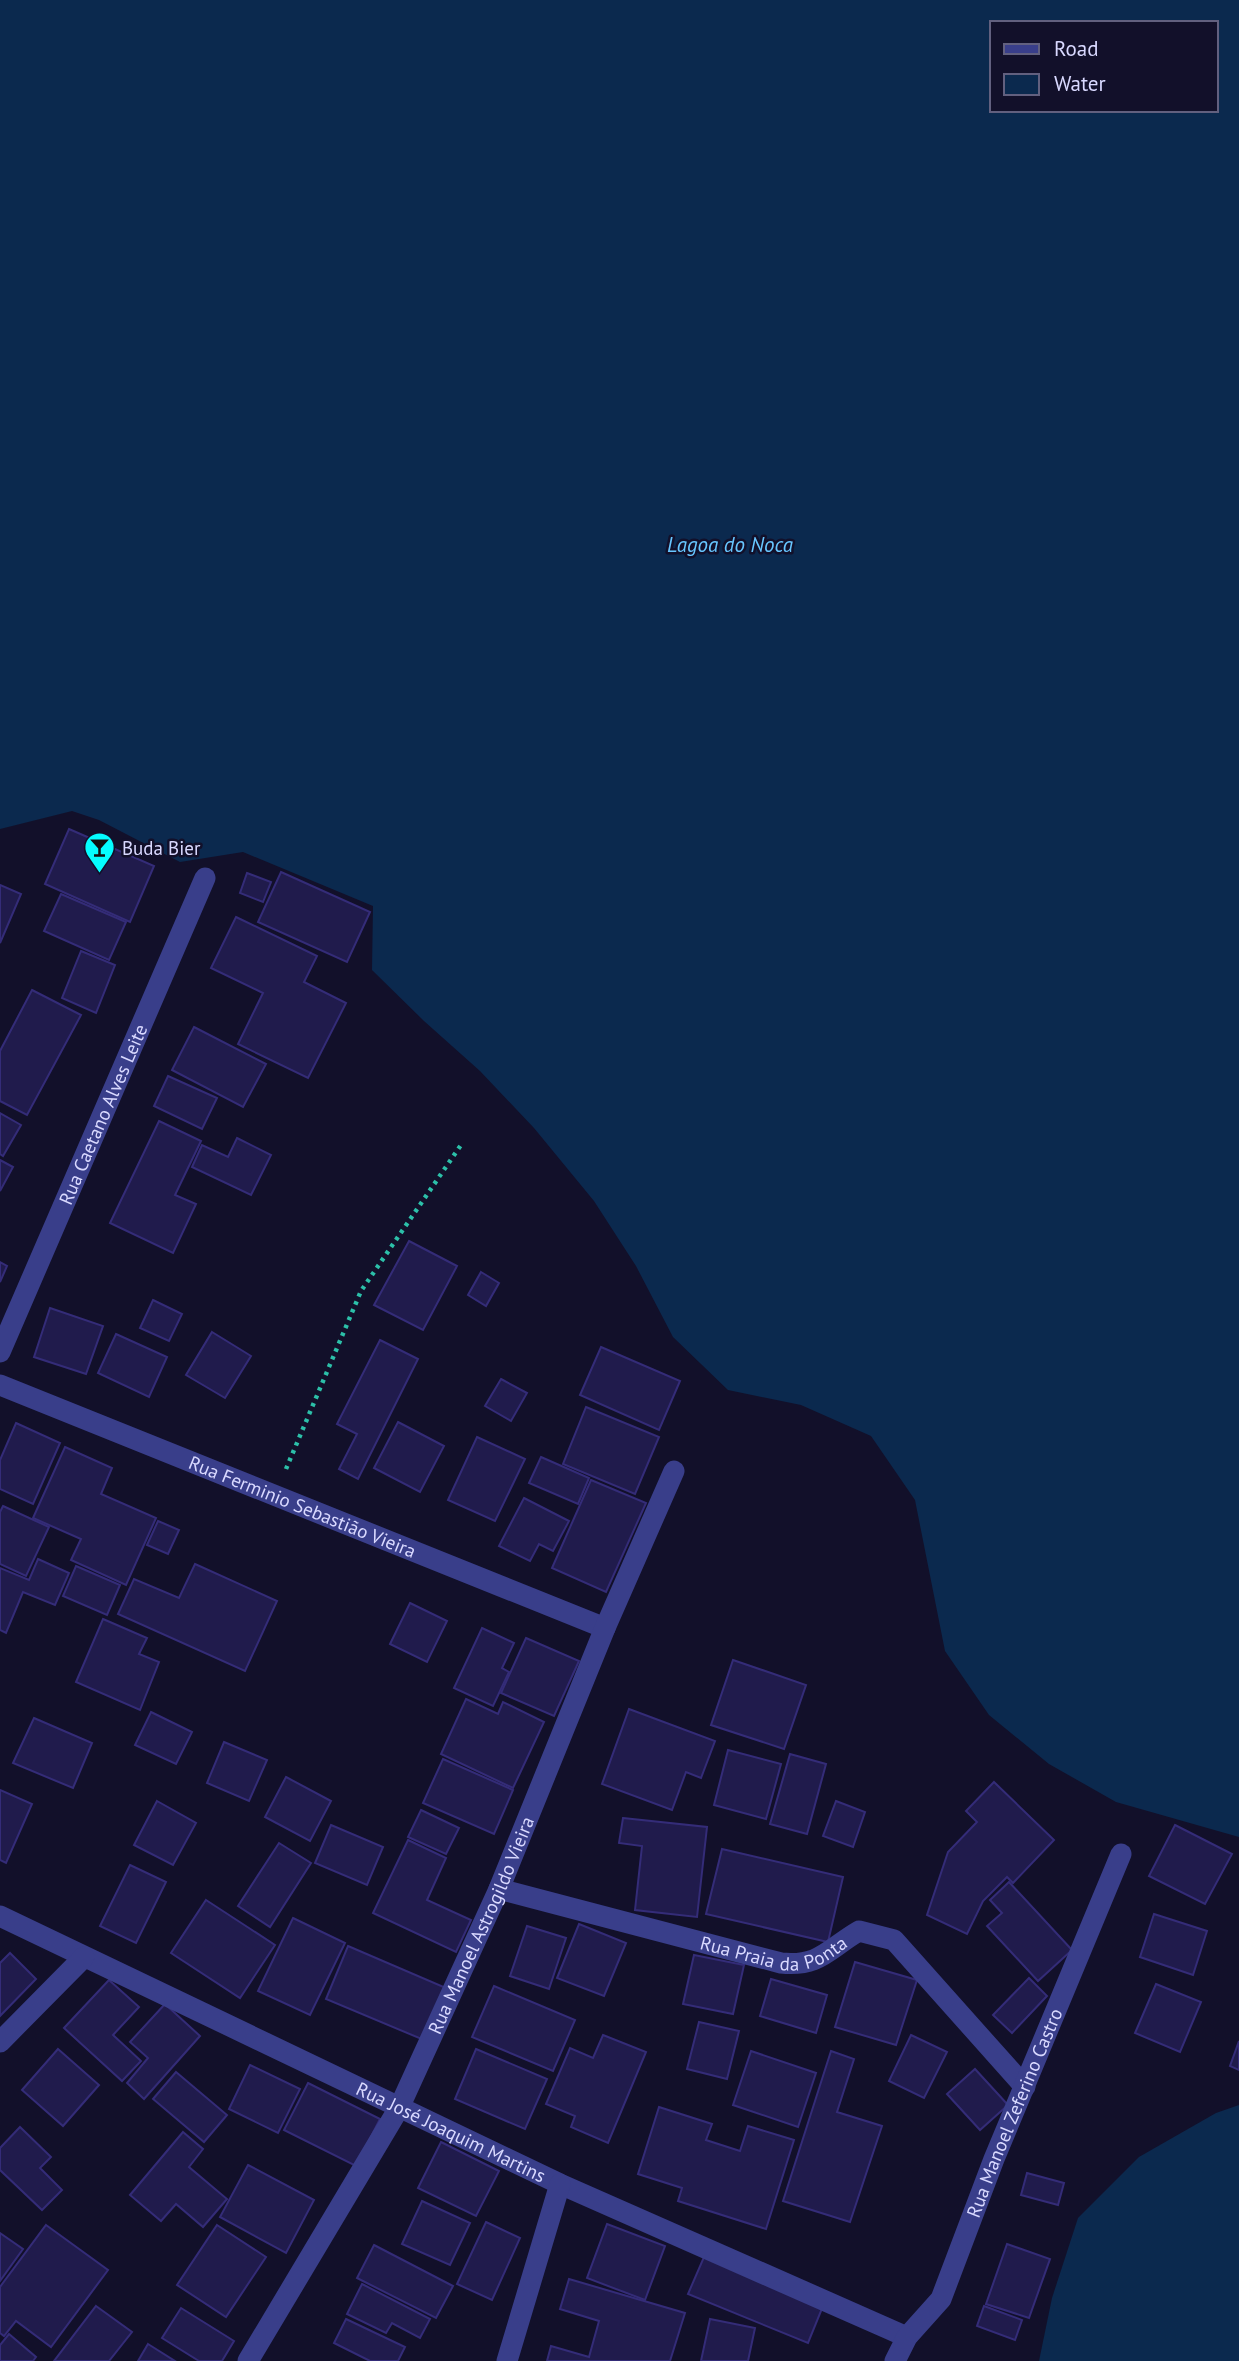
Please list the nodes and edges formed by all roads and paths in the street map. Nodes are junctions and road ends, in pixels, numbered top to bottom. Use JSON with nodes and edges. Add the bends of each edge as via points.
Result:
{"nodes":[{"id":1,"x":205,"y":878,"type":"dead end"},
{"id":2,"x":463,"y":1142,"type":"dead end"},
{"id":3,"x":0,"y":1352,"type":"edge"},
{"id":4,"x":0,"y":1385,"type":"edge"},
{"id":5,"x":674,"y":1471,"type":"dead end"},
{"id":6,"x":275,"y":1495,"type":"junction"},
{"id":7,"x":605,"y":1629,"type":"junction"},
{"id":8,"x":1121,"y":1854,"type":"dead end"},
{"id":9,"x":499,"y":1889,"type":"junction"},
{"id":10,"x":0,"y":1916,"type":"edge"},
{"id":11,"x":85,"y":1957,"type":"junction"},
{"id":12,"x":0,"y":2042,"type":"edge"},
{"id":13,"x":1025,"y":2087,"type":"junction"},
{"id":14,"x":399,"y":2108,"type":"junction"},
{"id":15,"x":559,"y":2184,"type":"junction"},
{"id":16,"x":906,"y":2337,"type":"junction"},
{"id":17,"x":248,"y":2361,"type":"edge"},
{"id":18,"x":507,"y":2361,"type":"edge"},
{"id":19,"x":895,"y":2361,"type":"edge"}],
"edges":[{"from":1,"to":3,"type":"street","name":"Rua Caetano Alves Leite"},
{"from":2,"to":6,"type":"path","via":[[361,1292]]},
{"from":4,"to":6,"type":"street","name":"Rua Ferminio Sebastião Vieira"},
{"from":5,"to":7,"type":"street","name":"Rua Manoel Astrogildo Vieira"},
{"from":6,"to":7,"type":"street","name":"Rua Ferminio Sebastião Vieira"},
{"from":7,"to":9,"type":"street","name":"Rua Manoel Astrogildo Vieira"},
{"from":8,"to":13,"type":"street","name":"Rua Manoel Zeferino Castro"},
{"from":9,"to":13,"type":"street","name":"Rua Praia da Ponta","via":[[781,1963],[800,1965],[818,1960],[859,1931],[894,1940]]},
{"from":9,"to":14,"type":"street","name":"Rua Manoel Astrogildo Vieira"},
{"from":10,"to":11,"type":"street","name":"Rua José Joaquim Martins"},
{"from":11,"to":12,"type":"street"},
{"from":11,"to":14,"type":"street","name":"Rua José Joaquim Martins"},
{"from":13,"to":16,"type":"street","name":"Rua Manoel Zeferino Castro","via":[[941,2300]]},
{"from":14,"to":15,"type":"street","name":"Rua José Joaquim Martins"},
{"from":14,"to":17,"type":"street","name":"Rua Manoel Astrogildo Vieira"},
{"from":15,"to":16,"type":"street","name":"Rua José Joaquim Martins"},
{"from":15,"to":18,"type":"street"},
{"from":16,"to":19,"type":"street","name":"Rua Manoel Zeferino Castro"}]}
